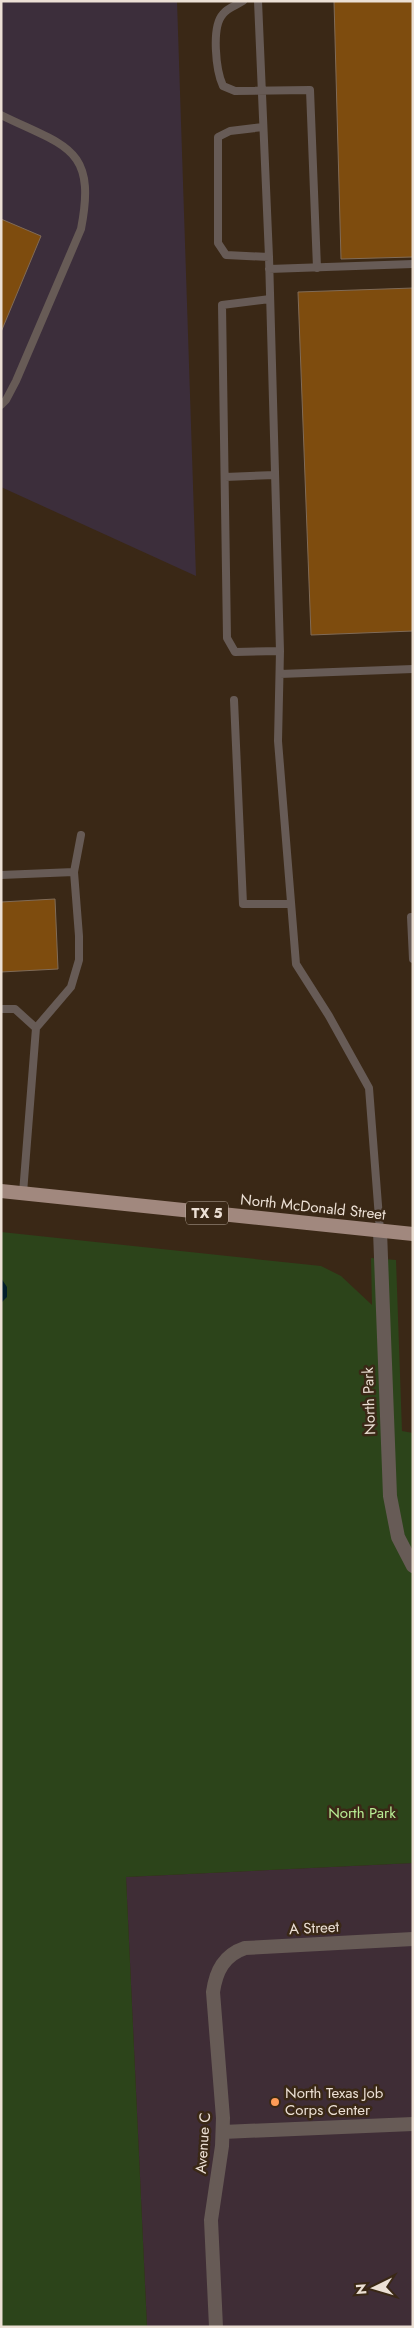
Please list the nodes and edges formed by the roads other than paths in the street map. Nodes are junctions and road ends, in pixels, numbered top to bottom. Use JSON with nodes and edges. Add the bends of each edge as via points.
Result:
{"nodes":[{"id":1,"x":243,"y":1,"type":"edge"},
{"id":2,"x":258,"y":1,"type":"edge"},
{"id":3,"x":262,"y":92,"type":"junction"},
{"id":4,"x":1,"y":115,"type":"edge"},
{"id":5,"x":263,"y":127,"type":"junction"},
{"id":6,"x":269,"y":257,"type":"junction"},
{"id":7,"x":413,"y":264,"type":"edge"},
{"id":8,"x":317,"y":268,"type":"junction"},
{"id":9,"x":269,"y":269,"type":"junction"},
{"id":10,"x":270,"y":299,"type":"junction"},
{"id":11,"x":1,"y":405,"type":"edge"},
{"id":12,"x":275,"y":475,"type":"junction"},
{"id":13,"x":225,"y":477,"type":"junction"},
{"id":14,"x":280,"y":651,"type":"junction"},
{"id":15,"x":413,"y":669,"type":"edge"},
{"id":16,"x":280,"y":674,"type":"junction"},
{"id":17,"x":234,"y":700,"type":"dead end"},
{"id":18,"x":80,"y":835,"type":"dead end"},
{"id":19,"x":74,"y":872,"type":"junction"},
{"id":20,"x":1,"y":875,"type":"edge"},
{"id":21,"x":291,"y":904,"type":"junction"},
{"id":22,"x":413,"y":916,"type":"edge"},
{"id":23,"x":413,"y":959,"type":"edge"},
{"id":24,"x":1,"y":1009,"type":"edge"},
{"id":25,"x":36,"y":1028,"type":"junction"},
{"id":26,"x":1,"y":1191,"type":"edge"},
{"id":27,"x":23,"y":1193,"type":"junction"},
{"id":28,"x":380,"y":1231,"type":"junction"},
{"id":29,"x":413,"y":1234,"type":"edge"},
{"id":30,"x":413,"y":1566,"type":"edge"},
{"id":31,"x":413,"y":1940,"type":"edge"},
{"id":32,"x":222,"y":1963,"type":"joint"},
{"id":33,"x":413,"y":2124,"type":"edge"},
{"id":34,"x":223,"y":2132,"type":"junction"},
{"id":35,"x":216,"y":2327,"type":"edge"}],
"edges":[{"from":1,"to":3,"type":"lane","via":[[223,13],[217,25],[218,74],[223,86],[235,91]]},
{"from":2,"to":3,"type":"lane"},
{"from":3,"to":5,"type":"lane"},
{"from":3,"to":8,"type":"lane","via":[[310,90]]},
{"from":4,"to":11,"type":"lane","via":[[65,146],[83,170],[86,186],[81,229],[16,381]]},
{"from":5,"to":6,"type":"lane"},
{"from":5,"to":6,"type":"lane","via":[[230,131],[218,137],[218,244],[226,255]]},
{"from":6,"to":9,"type":"lane"},
{"from":7,"to":8,"type":"lane"},
{"from":8,"to":9,"type":"lane"},
{"from":9,"to":10,"type":"lane"},
{"from":10,"to":12,"type":"lane"},
{"from":10,"to":13,"type":"lane","via":[[222,305]]},
{"from":12,"to":13,"type":"lane"},
{"from":12,"to":14,"type":"lane"},
{"from":13,"to":14,"type":"lane","via":[[227,638],[235,652]]},
{"from":14,"to":16,"type":"lane"},
{"from":15,"to":16,"type":"lane"},
{"from":16,"to":21,"type":"lane","via":[[278,741]]},
{"from":17,"to":21,"type":"lane","via":[[243,904]]},
{"from":18,"to":19,"type":"lane"},
{"from":19,"to":20,"type":"lane"},
{"from":19,"to":25,"type":"lane","via":[[79,960],[71,988]]},
{"from":21,"to":28,"type":"lane","via":[[296,964],[369,1088]]},
{"from":22,"to":23,"type":"lane"},
{"from":24,"to":25,"type":"lane","via":[[14,1009]]},
{"from":25,"to":27,"type":"lane"},
{"from":26,"to":27,"type":"main road","name":"North McDonald Street","number":"TX 5"},
{"from":27,"to":28,"type":"main road","name":"North McDonald Street","number":"TX 5"},
{"from":28,"to":29,"type":"main road","name":"North McDonald Street","number":"TX 5"},
{"from":28,"to":30,"type":"street","name":"North Park","via":[[390,1496],[398,1537]]},
{"from":31,"to":32,"type":"street","name":"A Street","via":[[255,1946],[236,1951]]},
{"from":32,"to":34,"type":"street","name":"Avenue C","via":[[213,1992]]},
{"from":33,"to":34,"type":"street"},
{"from":34,"to":35,"type":"street","name":"Avenue C","via":[[212,2209]]}]}
